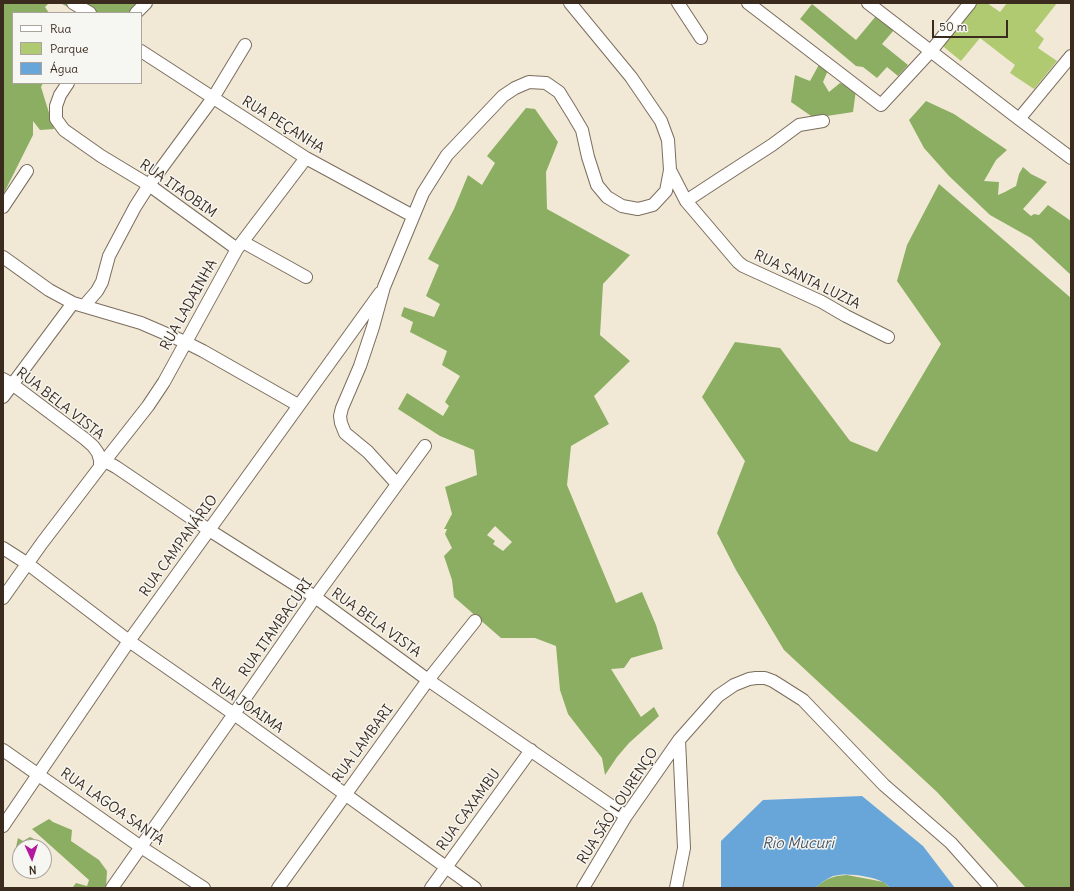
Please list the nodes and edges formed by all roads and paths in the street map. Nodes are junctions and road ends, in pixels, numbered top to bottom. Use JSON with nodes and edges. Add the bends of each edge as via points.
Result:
{"nodes":[{"id":1,"x":73,"y":3,"type":"edge"},
{"id":2,"x":146,"y":3,"type":"edge"},
{"id":3,"x":571,"y":3,"type":"edge"},
{"id":4,"x":678,"y":3,"type":"edge"},
{"id":5,"x":748,"y":3,"type":"edge"},
{"id":6,"x":868,"y":3,"type":"edge"},
{"id":7,"x":970,"y":3,"type":"edge"},
{"id":8,"x":88,"y":12,"type":"edge"},
{"id":9,"x":137,"y":12,"type":"edge"},
{"id":10,"x":701,"y":38,"type":"dead end"},
{"id":11,"x":245,"y":45,"type":"dead end"},
{"id":12,"x":931,"y":51,"type":"junction"},
{"id":13,"x":142,"y":52,"type":"edge"},
{"id":14,"x":1071,"y":56,"type":"edge"},
{"id":15,"x":67,"y":84,"type":"edge"},
{"id":16,"x":213,"y":98,"type":"junction"},
{"id":17,"x":1019,"y":119,"type":"junction"},
{"id":18,"x":823,"y":121,"type":"dead end"},
{"id":19,"x":306,"y":158,"type":"junction"},
{"id":20,"x":1071,"y":158,"type":"edge"},
{"id":21,"x":670,"y":170,"type":"junction"},
{"id":22,"x":27,"y":171,"type":"dead end"},
{"id":23,"x":149,"y":185,"type":"junction"},
{"id":24,"x":686,"y":201,"type":"junction"},
{"id":25,"x":3,"y":207,"type":"edge"},
{"id":26,"x":413,"y":216,"type":"junction"},
{"id":27,"x":240,"y":245,"type":"junction"},
{"id":28,"x":3,"y":257,"type":"edge"},
{"id":29,"x":306,"y":277,"type":"dead end"},
{"id":30,"x":384,"y":287,"type":"junction"},
{"id":31,"x":79,"y":305,"type":"junction"},
{"id":32,"x":888,"y":336,"type":"dead end"},
{"id":33,"x":185,"y":342,"type":"junction"},
{"id":34,"x":7,"y":382,"type":"edge"},
{"id":35,"x":3,"y":397,"type":"edge"},
{"id":36,"x":298,"y":405,"type":"junction"},
{"id":37,"x":425,"y":446,"type":"dead end"},
{"id":38,"x":101,"y":460,"type":"junction"},
{"id":39,"x":397,"y":484,"type":"junction"},
{"id":40,"x":209,"y":530,"type":"junction"},
{"id":41,"x":3,"y":548,"type":"edge"},
{"id":42,"x":28,"y":564,"type":"junction"},
{"id":43,"x":315,"y":597,"type":"junction"},
{"id":44,"x":3,"y":598,"type":"edge"},
{"id":45,"x":475,"y":621,"type":"dead end"},
{"id":46,"x":129,"y":641,"type":"junction"},
{"id":47,"x":428,"y":680,"type":"junction"},
{"id":48,"x":234,"y":714,"type":"junction"},
{"id":49,"x":679,"y":740,"type":"junction"},
{"id":50,"x":3,"y":750,"type":"edge"},
{"id":51,"x":531,"y":750,"type":"junction"},
{"id":52,"x":37,"y":774,"type":"junction"},
{"id":53,"x":345,"y":794,"type":"junction"},
{"id":54,"x":626,"y":816,"type":"junction"},
{"id":55,"x":3,"y":826,"type":"edge"},
{"id":56,"x":141,"y":846,"type":"junction"},
{"id":57,"x":446,"y":867,"type":"junction"},
{"id":58,"x":112,"y":888,"type":"edge"},
{"id":59,"x":204,"y":888,"type":"edge"},
{"id":60,"x":278,"y":888,"type":"edge"},
{"id":61,"x":431,"y":888,"type":"edge"},
{"id":62,"x":475,"y":888,"type":"edge"},
{"id":63,"x":583,"y":888,"type":"edge"},
{"id":64,"x":676,"y":888,"type":"edge"},
{"id":65,"x":991,"y":888,"type":"edge"}],
"edges":[{"from":1,"to":8,"type":"street"},
{"from":2,"to":9,"type":"street"},
{"from":3,"to":21,"type":"street","name":"RUA SANTA LUZIA","via":[[630,77],[661,121],[668,140]]},
{"from":4,"to":10,"type":"street"},
{"from":5,"to":12,"type":"street","via":[[881,105]]},
{"from":6,"to":12,"type":"street"},
{"from":7,"to":12,"type":"street"},
{"from":11,"to":16,"type":"street"},
{"from":12,"to":17,"type":"street"},
{"from":13,"to":16,"type":"street","name":"RUA PEÇANHA"},
{"from":14,"to":17,"type":"street"},
{"from":15,"to":23,"type":"street","name":"RUA ITAOBIM","via":[[56,106],[56,119],[64,130]]},
{"from":16,"to":19,"type":"street","name":"RUA PEÇANHA"},
{"from":16,"to":23,"type":"street"},
{"from":17,"to":20,"type":"street"},
{"from":18,"to":24,"type":"street","via":[[799,125]]},
{"from":19,"to":26,"type":"street","name":"RUA PEÇANHA"},
{"from":19,"to":27,"type":"street","name":"RUA LADAINHA"},
{"from":21,"to":24,"type":"street","name":"RUA SANTA LUZIA"},
{"from":21,"to":26,"type":"street","name":"RUA CAMPANÁRIO","via":[[666,191],[653,205],[638,209],[622,206],[607,197],[597,184],[582,130],[559,92],[546,83],[530,82],[503,96],[446,155],[423,193]]},
{"from":22,"to":25,"type":"street"},
{"from":23,"to":27,"type":"street","name":"RUA ITAOBIM"},
{"from":23,"to":31,"type":"street","via":[[109,256],[97,291]]},
{"from":24,"to":32,"type":"street","name":"RUA SANTA LUZIA","via":[[743,266]]},
{"from":26,"to":30,"type":"street","name":"RUA CAMPANÁRIO"},
{"from":27,"to":29,"type":"street","name":"RUA ITAOBIM"},
{"from":27,"to":33,"type":"street","name":"RUA LADAINHA"},
{"from":28,"to":31,"type":"street","via":[[49,290]]},
{"from":30,"to":36,"type":"street","name":"RUA CAMPANÁRIO"},
{"from":30,"to":39,"type":"street","name":"RUA CAMPANÁRIO","via":[[360,366],[342,408],[340,423],[345,433],[368,452]]},
{"from":31,"to":33,"type":"street","via":[[141,323]]},
{"from":31,"to":34,"type":"street"},
{"from":33,"to":36,"type":"street"},
{"from":33,"to":38,"type":"street","name":"RUA LADAINHA","via":[[148,406]]},
{"from":34,"to":35,"type":"street"},
{"from":34,"to":38,"type":"street","name":"RUA BELA VISTA","via":[[85,439]]},
{"from":36,"to":40,"type":"street","name":"RUA CAMPANÁRIO"},
{"from":37,"to":39,"type":"street","name":"RUA ITAMBACURI"},
{"from":38,"to":40,"type":"street","name":"RUA BELA VISTA","via":[[116,467]]},
{"from":38,"to":42,"type":"street","name":"RUA LADAINHA"},
{"from":39,"to":43,"type":"street","name":"RUA ITAMBACURI"},
{"from":40,"to":43,"type":"street","name":"RUA BELA VISTA"},
{"from":40,"to":46,"type":"street","name":"RUA CAMPANÁRIO"},
{"from":41,"to":42,"type":"street","name":"RUA JOAIMA"},
{"from":42,"to":44,"type":"street","name":"RUA LADAINHA"},
{"from":42,"to":46,"type":"street","name":"RUA JOAIMA"},
{"from":43,"to":47,"type":"street","name":"RUA BELA VISTA"},
{"from":43,"to":48,"type":"street","name":"RUA ITAMBACURI"},
{"from":45,"to":47,"type":"street","name":"RUA LAMBARI"},
{"from":46,"to":48,"type":"street","name":"RUA JOAIMA"},
{"from":46,"to":52,"type":"street","name":"RUA CAMPANÁRIO"},
{"from":47,"to":51,"type":"street","name":"RUA BELA VISTA"},
{"from":47,"to":53,"type":"street","name":"RUA LAMBARI"},
{"from":48,"to":53,"type":"street","name":"RUA JOAIMA"},
{"from":48,"to":56,"type":"street","name":"RUA ITAMBACURI"},
{"from":49,"to":54,"type":"street","name":"RUA SÃO LOURENÇO"},
{"from":49,"to":64,"type":"street","via":[[684,848]]},
{"from":49,"to":65,"type":"street","name":"RUA SÃO LOURENÇO","via":[[718,696],[734,685],[749,678],[773,681],[803,700],[884,785],[951,842]]},
{"from":50,"to":52,"type":"street","name":"RUA LAGOA SANTA"},
{"from":51,"to":54,"type":"street","name":"RUA BELA VISTA"},
{"from":51,"to":57,"type":"street","name":"RUA CAXAMBU"},
{"from":52,"to":55,"type":"street","name":"RUA CAMPANÁRIO"},
{"from":52,"to":56,"type":"street","name":"RUA LAGOA SANTA"},
{"from":53,"to":57,"type":"street","name":"RUA JOAIMA"},
{"from":53,"to":60,"type":"street","name":"RUA LAMBARI"},
{"from":54,"to":63,"type":"street","name":"RUA SÃO LOURENÇO"},
{"from":56,"to":58,"type":"street","name":"RUA ITAMBACURI"},
{"from":56,"to":59,"type":"street","name":"RUA LAGOA SANTA"},
{"from":57,"to":61,"type":"street","name":"RUA CAXAMBU"},
{"from":57,"to":62,"type":"street","name":"RUA JOAIMA"}]}
